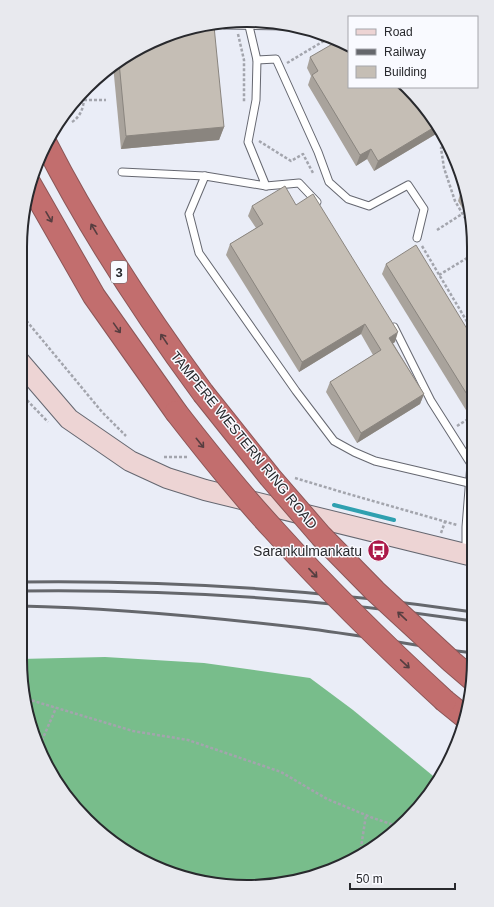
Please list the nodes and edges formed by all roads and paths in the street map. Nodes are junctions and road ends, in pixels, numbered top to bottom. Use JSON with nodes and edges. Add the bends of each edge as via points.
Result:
{"nodes":[{"id":1,"x":249,"y":27,"type":"edge"},
{"id":2,"x":257,"y":60,"type":"junction"},
{"id":3,"x":84,"y":100,"type":"joint"},
{"id":4,"x":106,"y":100,"type":"dead end"},
{"id":5,"x":72,"y":122,"type":"dead end"},
{"id":6,"x":443,"y":147,"type":"edge"},
{"id":7,"x":50,"y":151,"type":"edge"},
{"id":8,"x":122,"y":172,"type":"dead end"},
{"id":9,"x":205,"y":176,"type":"junction"},
{"id":10,"x":266,"y":186,"type":"junction"},
{"id":11,"x":34,"y":191,"type":"edge"},
{"id":12,"x":321,"y":208,"type":"edge"},
{"id":13,"x":462,"y":214,"type":"junction"},
{"id":14,"x":465,"y":219,"type":"edge"},
{"id":15,"x":437,"y":230,"type":"dead end"},
{"id":16,"x":417,"y":238,"type":"joint"},
{"id":17,"x":467,"y":257,"type":"edge"},
{"id":18,"x":439,"y":275,"type":"junction"},
{"id":19,"x":389,"y":318,"type":"edge"},
{"id":20,"x":467,"y":322,"type":"edge"},
{"id":21,"x":27,"y":370,"type":"edge"},
{"id":22,"x":467,"y":420,"type":"edge"},
{"id":23,"x":450,"y":430,"type":"junction"},
{"id":24,"x":467,"y":458,"type":"edge"},
{"id":25,"x":467,"y":484,"type":"edge"},
{"id":26,"x":467,"y":513,"type":"edge"},
{"id":27,"x":467,"y":534,"type":"edge"},
{"id":28,"x":467,"y":554,"type":"edge"},
{"id":29,"x":467,"y":675,"type":"edge"},
{"id":30,"x":31,"y":700,"type":"edge"},
{"id":31,"x":56,"y":708,"type":"junction"},
{"id":32,"x":461,"y":714,"type":"edge"},
{"id":33,"x":42,"y":739,"type":"edge"},
{"id":34,"x":366,"y":815,"type":"junction"},
{"id":35,"x":393,"y":824,"type":"edge"},
{"id":36,"x":361,"y":848,"type":"edge"}],
"edges":[{"from":1,"to":2,"type":"lane"},
{"from":2,"to":10,"type":"lane","via":[[256,100],[248,142]]},
{"from":2,"to":16,"type":"lane","via":[[276,59],[329,182],[348,199],[369,206],[408,185],[424,209]]},
{"from":3,"to":4,"type":"path"},
{"from":3,"to":5,"type":"path","via":[[79,118]]},
{"from":6,"to":13,"type":"path","via":[[444,168]]},
{"from":29,"to":7,"type":"highway","name":"TAMPERE WESTERN RING ROAD","number":"3","one_way":true,"bridge":true,"via":[[381,596],[321,536],[203,394],[123,278]]},
{"from":8,"to":9,"type":"lane"},
{"from":9,"to":10,"type":"lane"},
{"from":9,"to":25,"type":"lane","via":[[189,214],[200,253],[334,441],[375,461]]},
{"from":10,"to":12,"type":"lane","via":[[299,182]]},
{"from":11,"to":32,"type":"highway","number":"3","one_way":true,"bridge":true,"via":[[94,296],[176,412],[228,478],[317,577],[395,655]]},
{"from":13,"to":14,"type":"path"},
{"from":13,"to":15,"type":"path"},
{"from":16,"to":18,"type":"path"},
{"from":17,"to":18,"type":"path"},
{"from":18,"to":20,"type":"path"},
{"from":19,"to":23,"type":"lane","via":[[431,401]]},
{"from":21,"to":28,"type":"main road","via":[[69,419],[130,461],[167,478],[205,490]]},
{"from":22,"to":23,"type":"path"},
{"from":23,"to":24,"type":"lane"},
{"from":26,"to":27,"type":"lane"},
{"from":30,"to":31,"type":"path"},
{"from":31,"to":33,"type":"path"},
{"from":31,"to":34,"type":"path","via":[[133,731],[188,740],[281,772],[327,799]]},
{"from":34,"to":35,"type":"path"},
{"from":34,"to":36,"type":"path"}]}
